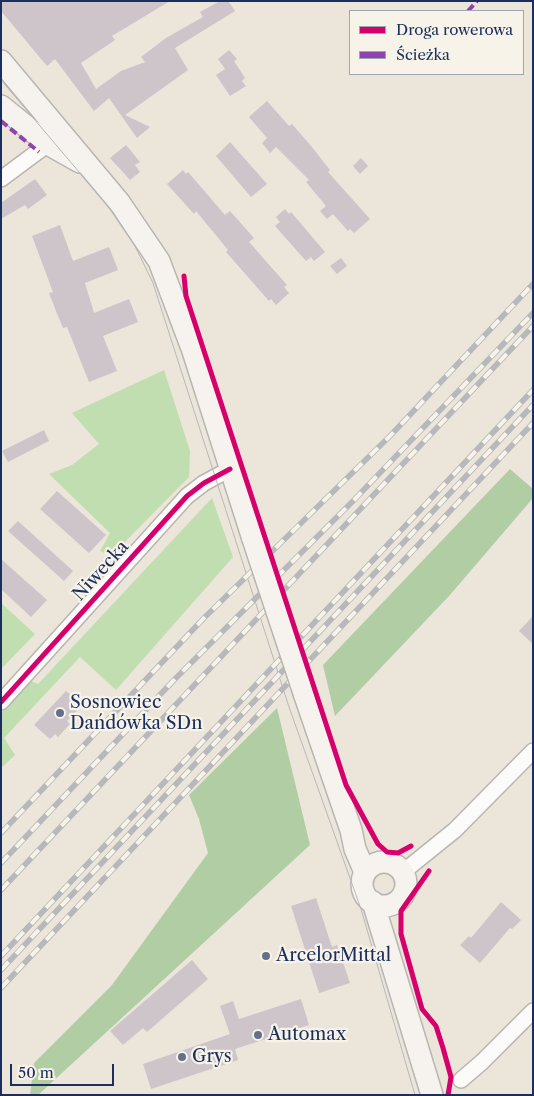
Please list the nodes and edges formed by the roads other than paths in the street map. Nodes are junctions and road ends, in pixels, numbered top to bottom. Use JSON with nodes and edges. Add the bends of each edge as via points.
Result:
{"nodes":[{"id":1,"x":1,"y":61,"type":"edge"},
{"id":2,"x":1,"y":106,"type":"edge"},
{"id":3,"x":48,"y":144,"type":"junction"},
{"id":4,"x":91,"y":168,"type":"junction"},
{"id":5,"x":1,"y":179,"type":"edge"},
{"id":6,"x":230,"y":468,"type":"junction"},
{"id":7,"x":1,"y":702,"type":"edge"},
{"id":8,"x":533,"y":751,"type":"edge"},
{"id":9,"x":374,"y":867,"type":"junction"},
{"id":10,"x":403,"y":872,"type":"junction"},
{"id":11,"x":383,"y":903,"type":"junction"},
{"id":12,"x":533,"y":1011,"type":"edge"},
{"id":13,"x":461,"y":1080,"type":"dead end"},
{"id":14,"x":432,"y":1095,"type":"edge"}],
"edges":[{"from":1,"to":4,"type":"main road"},
{"from":2,"to":3,"type":"main road"},
{"from":3,"to":4,"type":"main road"},
{"from":3,"to":5,"type":"street"},
{"from":4,"to":6,"type":"main road","via":[[120,202],[159,261],[193,351]]},
{"from":6,"to":7,"type":"street","name":"Niwecka","via":[[187,496]]},
{"from":6,"to":9,"type":"main road","bridge":true,"via":[[351,830],[354,848]]},
{"from":8,"to":10,"type":"street","via":[[454,830]]},
{"from":9,"to":10,"type":"main road","via":[[391,863]]},
{"from":9,"to":11,"type":"main road","via":[[363,880],[363,890]]},
{"from":10,"to":11,"type":"main road","via":[[405,890],[398,900]]},
{"from":11,"to":14,"type":"main road","via":[[386,940],[397,984]]},
{"from":12,"to":13,"type":"street"}]}
